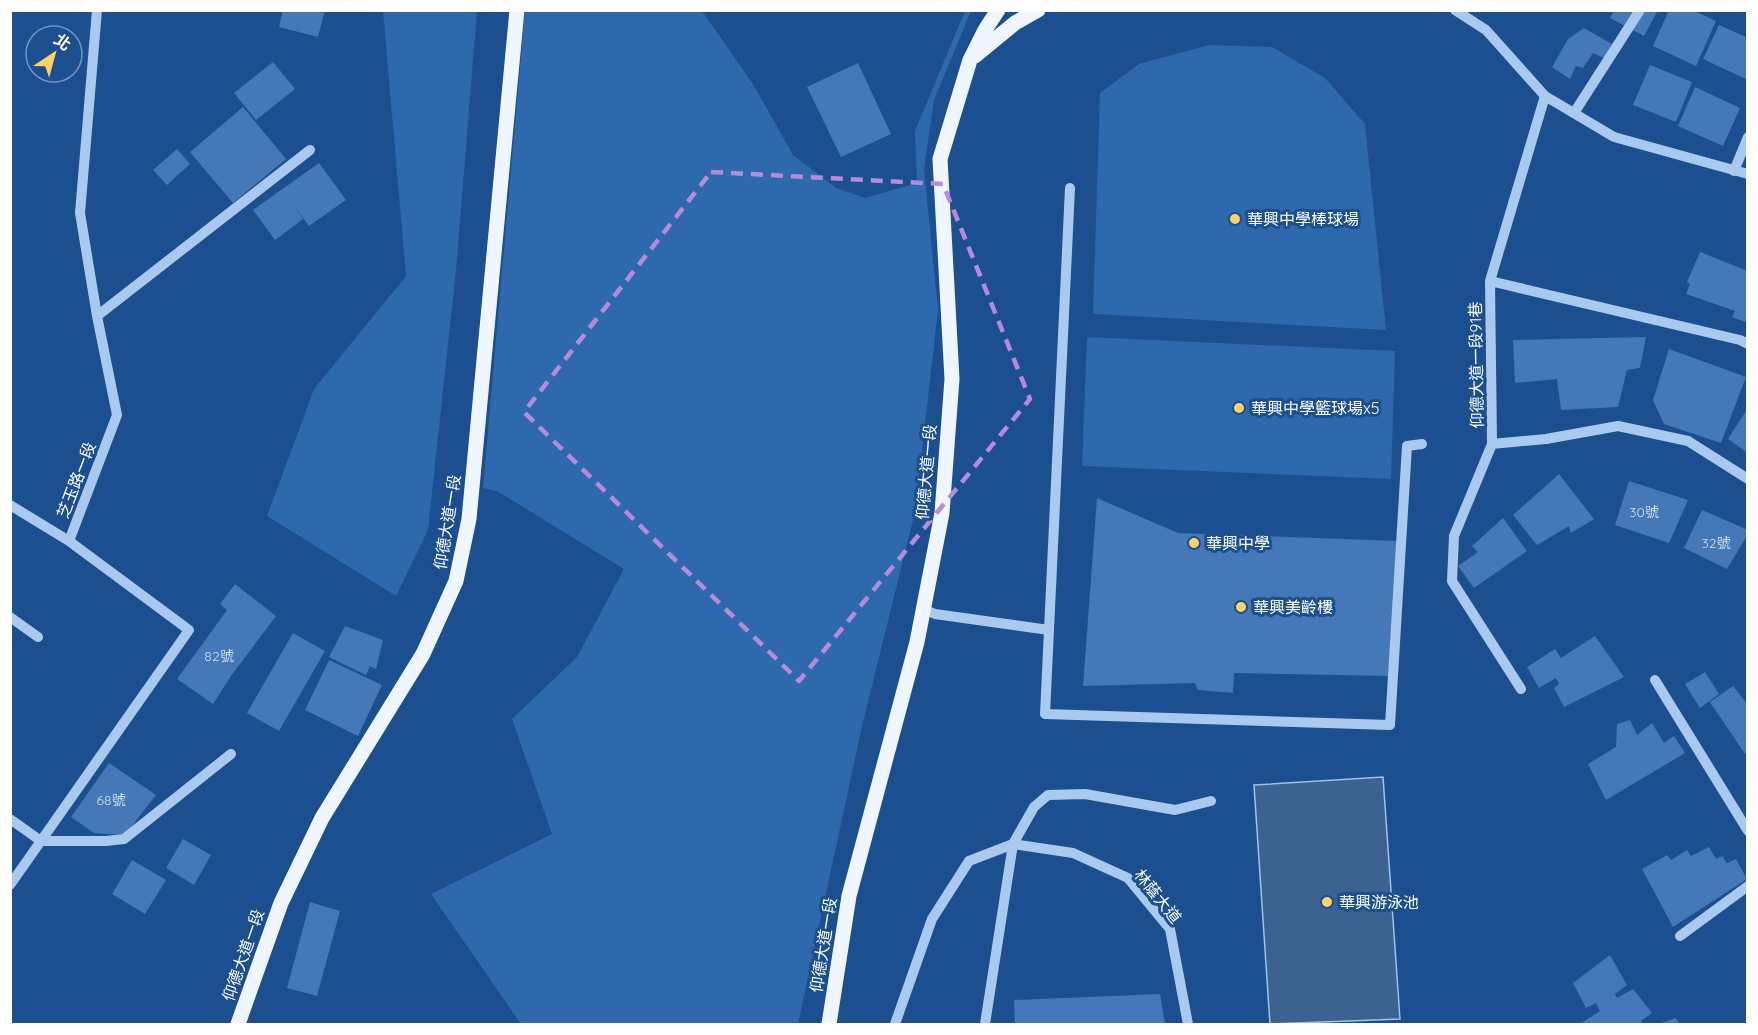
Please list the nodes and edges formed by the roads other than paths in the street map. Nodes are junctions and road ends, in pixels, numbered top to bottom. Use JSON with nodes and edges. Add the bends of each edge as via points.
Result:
{"nodes":[{"id":1,"x":96,"y":10,"type":"edge"},
{"id":2,"x":517,"y":10,"type":"edge"},
{"id":3,"x":998,"y":10,"type":"edge"},
{"id":4,"x":1038,"y":10,"type":"edge"},
{"id":5,"x":1455,"y":10,"type":"edge"},
{"id":6,"x":1640,"y":10,"type":"edge"},
{"id":7,"x":970,"y":60,"type":"junction"},
{"id":8,"x":1545,"y":96,"type":"junction"},
{"id":9,"x":1574,"y":113,"type":"junction"},
{"id":10,"x":1748,"y":136,"type":"edge"},
{"id":11,"x":310,"y":150,"type":"dead end"},
{"id":12,"x":1734,"y":171,"type":"junction"},
{"id":13,"x":1748,"y":174,"type":"edge"},
{"id":14,"x":1070,"y":188,"type":"dead end"},
{"id":15,"x":1490,"y":282,"type":"junction"},
{"id":16,"x":97,"y":316,"type":"junction"},
{"id":17,"x":1748,"y":344,"type":"edge"},
{"id":18,"x":1422,"y":444,"type":"dead end"},
{"id":19,"x":1492,"y":444,"type":"junction"},
{"id":20,"x":1748,"y":479,"type":"edge"},
{"id":21,"x":10,"y":505,"type":"edge"},
{"id":22,"x":69,"y":541,"type":"junction"},
{"id":23,"x":924,"y":609,"type":"junction"},
{"id":24,"x":10,"y":617,"type":"edge"},
{"id":25,"x":1049,"y":630,"type":"junction"},
{"id":26,"x":38,"y":637,"type":"dead end"},
{"id":27,"x":1655,"y":680,"type":"dead end"},
{"id":28,"x":1521,"y":689,"type":"dead end"},
{"id":29,"x":231,"y":754,"type":"dead end"},
{"id":30,"x":1211,"y":801,"type":"dead end"},
{"id":31,"x":10,"y":819,"type":"edge"},
{"id":32,"x":1748,"y":831,"type":"edge"},
{"id":33,"x":41,"y":841,"type":"junction"},
{"id":34,"x":1013,"y":844,"type":"junction"},
{"id":35,"x":10,"y":885,"type":"edge"},
{"id":36,"x":1748,"y":886,"type":"edge"},
{"id":37,"x":1680,"y":936,"type":"dead end"},
{"id":38,"x":238,"y":1024,"type":"edge"},
{"id":39,"x":829,"y":1024,"type":"edge"},
{"id":40,"x":895,"y":1024,"type":"edge"},
{"id":41,"x":985,"y":1024,"type":"edge"},
{"id":42,"x":1188,"y":1024,"type":"edge"}],
"edges":[{"from":1,"to":16,"type":"street","name":"芝玉路一段","via":[[80,213]]},
{"from":2,"to":38,"type":"main road","name":"仰德大道一段","via":[[469,519],[456,580],[423,654],[317,829],[281,903]]},
{"from":3,"to":7,"type":"main road","name":"仰德大道一段"},
{"from":4,"to":7,"type":"main road","via":[[1015,23]]},
{"from":5,"to":8,"type":"street","via":[[1486,30]]},
{"from":6,"to":9,"type":"street"},
{"from":7,"to":23,"type":"main road","name":"仰德大道一段","via":[[940,159],[952,379],[942,513]]},
{"from":8,"to":9,"type":"street"},
{"from":8,"to":15,"type":"street","name":"仰德大道一段91巷"},
{"from":9,"to":12,"type":"street","via":[[1614,136]]},
{"from":10,"to":12,"type":"street"},
{"from":11,"to":16,"type":"street"},
{"from":12,"to":13,"type":"street"},
{"from":14,"to":25,"type":"street"},
{"from":15,"to":17,"type":"street"},
{"from":15,"to":19,"type":"street","name":"仰德大道一段91巷"},
{"from":16,"to":22,"type":"street","name":"芝玉路一段","via":[[117,415]]},
{"from":18,"to":25,"type":"street","via":[[1407,446],[1390,725],[1045,714]]},
{"from":19,"to":20,"type":"street","name":"仰德大道一段91巷","via":[[1618,426],[1688,441]]},
{"from":19,"to":28,"type":"street","via":[[1454,536],[1452,581]]},
{"from":21,"to":22,"type":"street"},
{"from":22,"to":33,"type":"street","name":"芝玉路一段","via":[[189,630]]},
{"from":23,"to":25,"type":"street","via":[[935,614]]},
{"from":23,"to":39,"type":"main road","name":"仰德大道一段","via":[[849,896]]},
{"from":24,"to":26,"type":"street"},
{"from":27,"to":32,"type":"street"},
{"from":29,"to":33,"type":"street","via":[[124,839]]},
{"from":30,"to":34,"type":"street","via":[[1175,810],[1086,794],[1048,795],[1034,807]]},
{"from":31,"to":33,"type":"street"},
{"from":33,"to":35,"type":"street","name":"芝玉路一段"},
{"from":34,"to":40,"type":"street","name":"林蔭大道","via":[[969,861],[932,919]]},
{"from":34,"to":41,"type":"street"},
{"from":34,"to":42,"type":"street","name":"林蔭大道","via":[[1073,853],[1128,878],[1170,929]]},
{"from":36,"to":37,"type":"street"}]}
